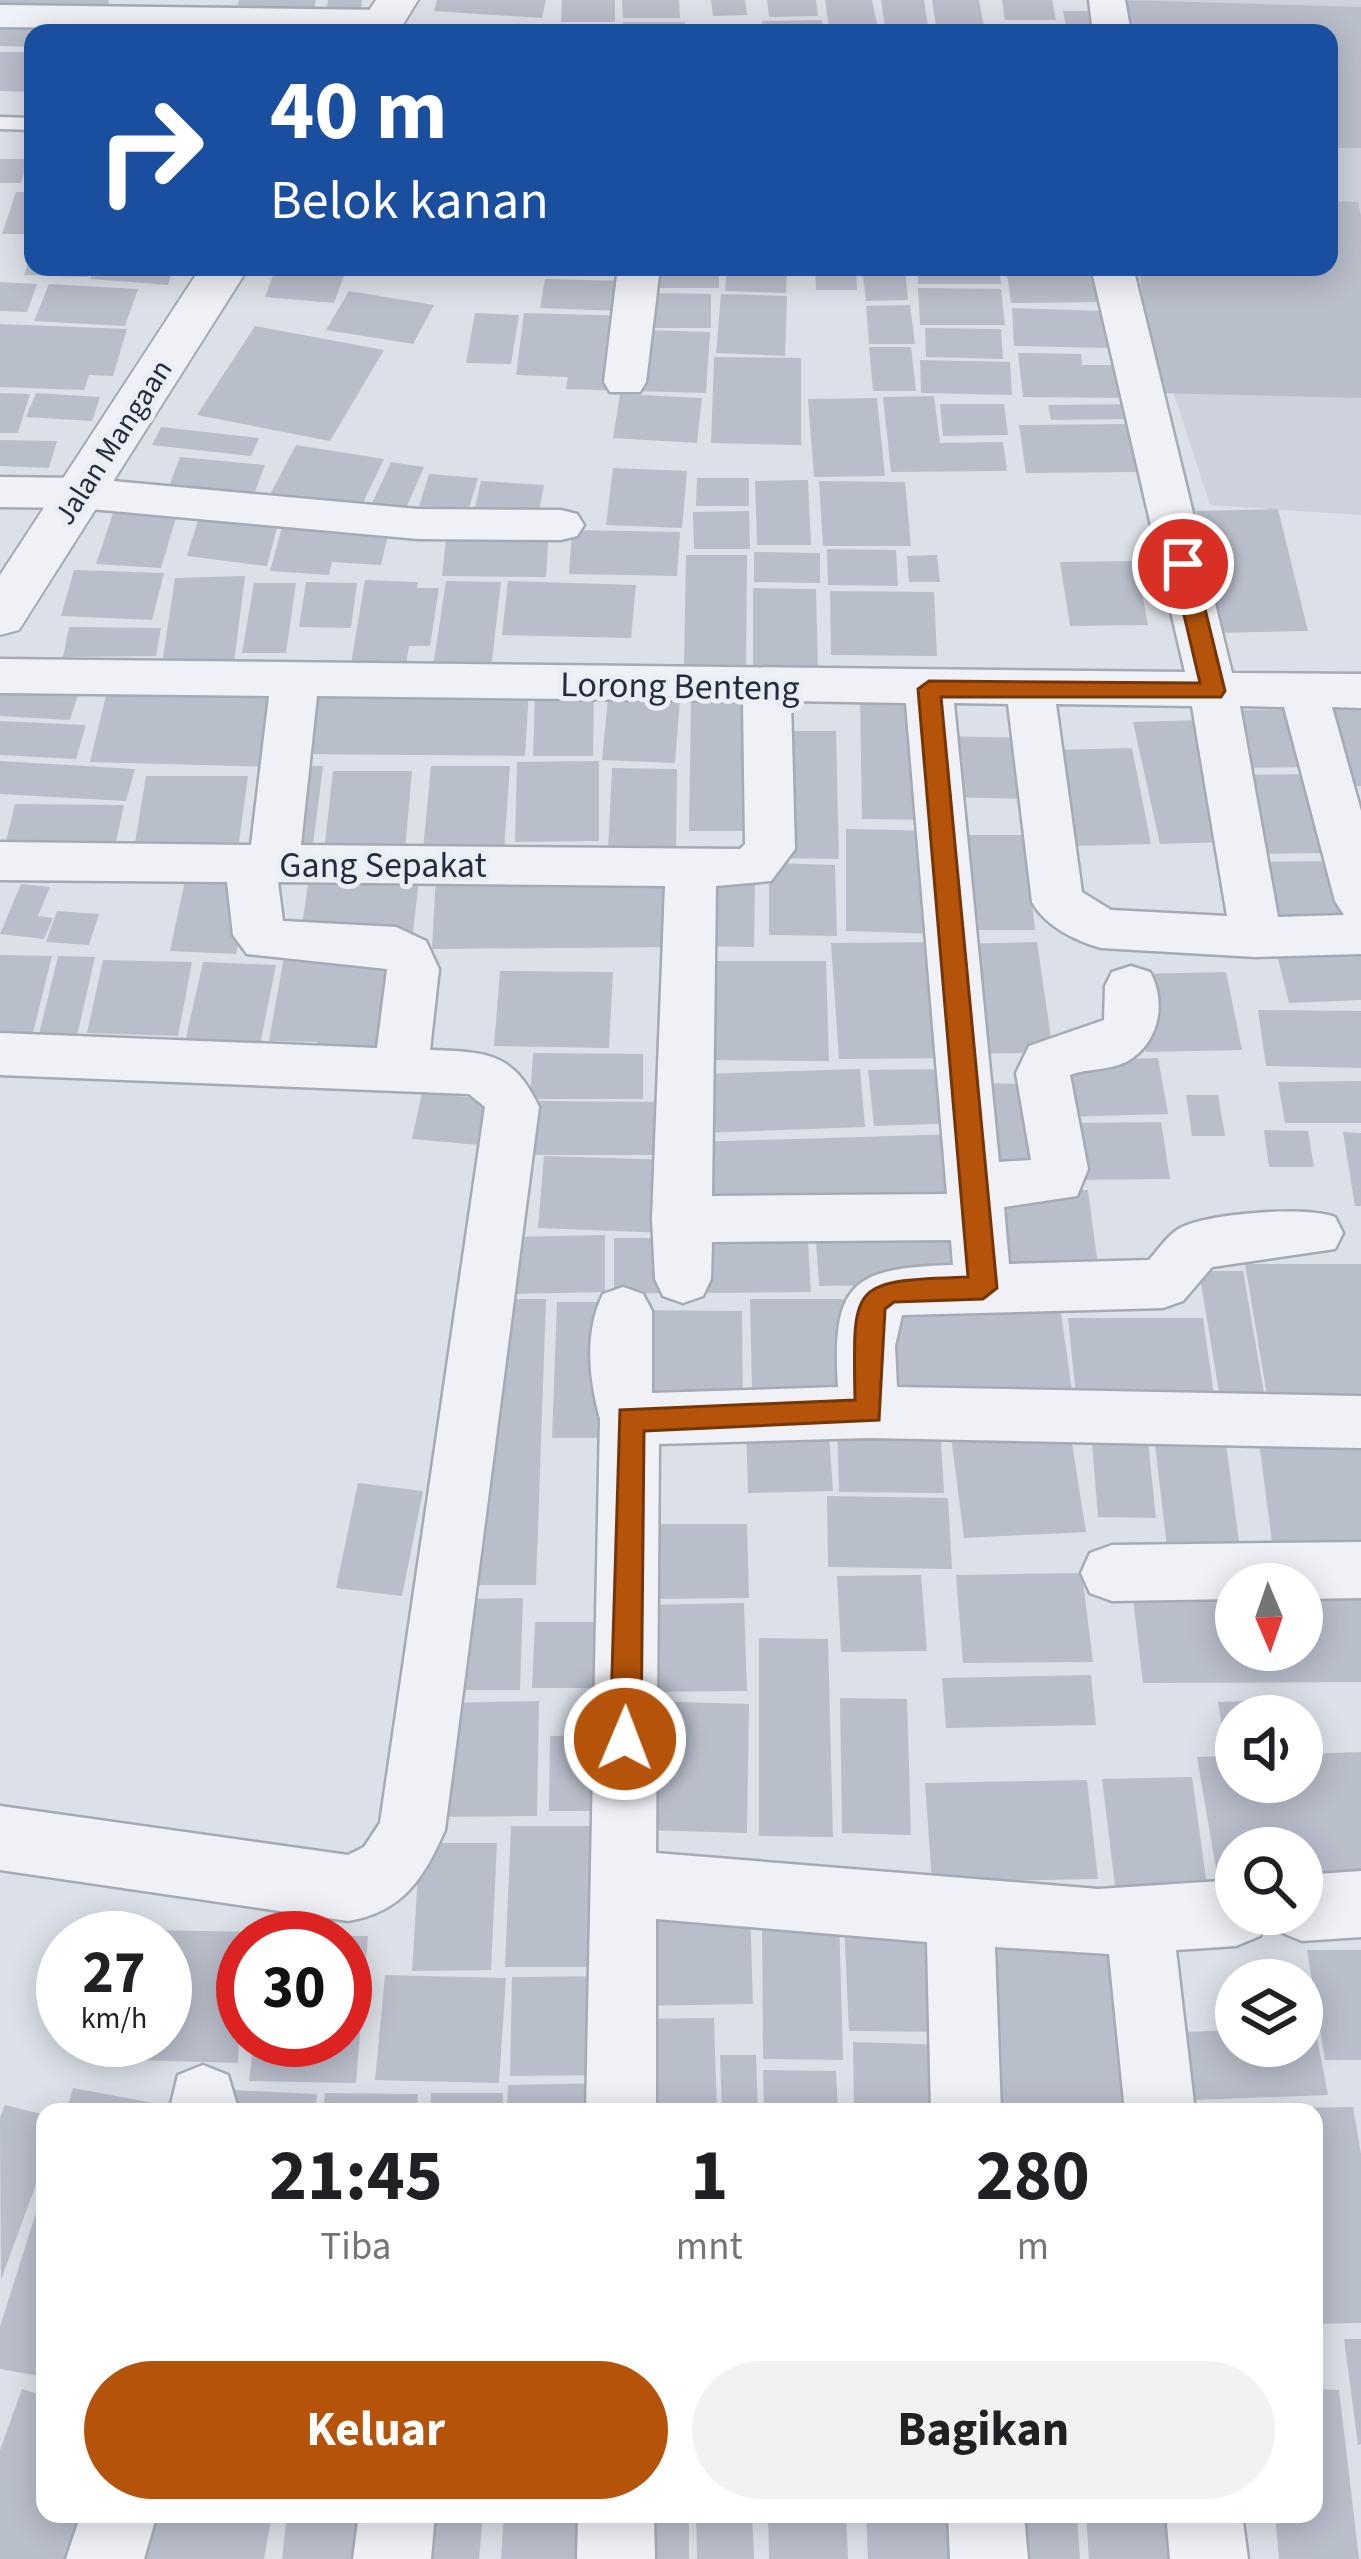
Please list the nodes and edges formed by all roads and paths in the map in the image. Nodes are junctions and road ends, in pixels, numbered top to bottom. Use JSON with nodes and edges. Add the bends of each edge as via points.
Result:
{"nodes":[{"id":1,"x":0,"y":16,"type":"edge"},
{"id":2,"x":386,"y":18,"type":"edge"},
{"id":3,"x":219,"y":276,"type":"edge"},
{"id":4,"x":638,"y":276,"type":"edge"},
{"id":5,"x":1114,"y":276,"type":"edge"},
{"id":6,"x":625,"y":382,"type":"dead end"},
{"id":7,"x":0,"y":492,"type":"edge"},
{"id":8,"x":80,"y":493,"type":"junction"},
{"id":9,"x":561,"y":525,"type":"dead end"},
{"id":10,"x":0,"y":617,"type":"edge"},
{"id":11,"x":0,"y":676,"type":"edge"},
{"id":12,"x":295,"y":677,"type":"junction"},
{"id":13,"x":767,"y":687,"type":"junction"},
{"id":14,"x":929,"y":689,"type":"junction"},
{"id":15,"x":1030,"y":690,"type":"junction"},
{"id":16,"x":1303,"y":690,"type":"junction"},
{"id":17,"x":1213,"y":691,"type":"junction"},
{"id":18,"x":1361,"y":691,"type":"edge"},
{"id":19,"x":0,"y":861,"type":"edge"},
{"id":20,"x":262,"y":863,"type":"junction"},
{"id":21,"x":691,"y":865,"type":"junction"},
{"id":22,"x":1361,"y":901,"type":"edge"},
{"id":23,"x":1361,"y":934,"type":"edge"},
{"id":24,"x":1256,"y":938,"type":"junction"},
{"id":25,"x":1131,"y":986,"type":"dead end"},
{"id":26,"x":0,"y":1054,"type":"edge"},
{"id":27,"x":1048,"y":1061,"type":"junction"},
{"id":28,"x":963,"y":1062,"type":"junction"},
{"id":29,"x":400,"y":1070,"type":"junction"},
{"id":30,"x":976,"y":1202,"type":"junction"},
{"id":31,"x":680,"y":1219,"type":"junction"},
{"id":32,"x":1316,"y":1233,"type":"dead end"},
{"id":33,"x":683,"y":1279,"type":"dead end"},
{"id":34,"x":983,"y":1288,"type":"junction"},
{"id":35,"x":623,"y":1311,"type":"dead end"},
{"id":36,"x":869,"y":1412,"type":"junction"},
{"id":37,"x":630,"y":1419,"type":"junction"},
{"id":38,"x":1361,"y":1422,"type":"edge"},
{"id":39,"x":1361,"y":1570,"type":"edge"},
{"id":40,"x":1112,"y":1573,"type":"dead end"},
{"id":41,"x":0,"y":1838,"type":"edge"},
{"id":42,"x":623,"y":1876,"type":"junction"},
{"id":43,"x":1361,"y":1904,"type":"edge"},
{"id":44,"x":1323,"y":1907,"type":"edge"},
{"id":45,"x":960,"y":1910,"type":"junction"},
{"id":46,"x":1215,"y":1915,"type":"edge"},
{"id":47,"x":1139,"y":1920,"type":"junction"},
{"id":48,"x":621,"y":2103,"type":"edge"},
{"id":49,"x":965,"y":2103,"type":"edge"},
{"id":50,"x":1159,"y":2103,"type":"edge"},
{"id":51,"x":116,"y":2523,"type":"edge"},
{"id":52,"x":396,"y":2523,"type":"edge"},
{"id":53,"x":616,"y":2523,"type":"edge"},
{"id":54,"x":987,"y":2523,"type":"edge"},
{"id":55,"x":1205,"y":2523,"type":"edge"},
{"id":56,"x":106,"y":2559,"type":"edge"},
{"id":57,"x":392,"y":2559,"type":"edge"},
{"id":58,"x":616,"y":2559,"type":"edge"},
{"id":59,"x":989,"y":2559,"type":"edge"},
{"id":60,"x":1209,"y":2559,"type":"edge"}],
"edges":[{"from":1,"to":2,"type":"street"},
{"from":3,"to":8,"type":"street","name":"Jalan Mangaan"},
{"from":4,"to":6,"type":"street"},
{"from":5,"to":17,"type":"street"},
{"from":7,"to":8,"type":"street"},
{"from":8,"to":9,"type":"street","via":[[418,524]]},
{"from":8,"to":10,"type":"street","name":"Jalan Mangaan"},
{"from":11,"to":12,"type":"street","name":"Lorong Benteng"},
{"from":12,"to":13,"type":"street","name":"Lorong Benteng"},
{"from":12,"to":20,"type":"street"},
{"from":13,"to":14,"type":"street","name":"Lorong Benteng"},
{"from":13,"to":21,"type":"street","name":"Gang Sepakat","via":[[770,849],[753,868]]},
{"from":14,"to":15,"type":"street","name":"Lorong Benteng"},
{"from":14,"to":28,"type":"street"},
{"from":15,"to":17,"type":"street","name":"Lorong Benteng"},
{"from":15,"to":24,"type":"street","via":[[1058,902],[1101,929]]},
{"from":16,"to":17,"type":"street","name":"Lorong Benteng"},
{"from":16,"to":18,"type":"street","name":"Lorong Benteng"},
{"from":16,"to":22,"type":"street"},
{"from":17,"to":24,"type":"street"},
{"from":19,"to":20,"type":"street","name":"Gang Sepakat"},
{"from":20,"to":21,"type":"street","name":"Gang Sepakat"},
{"from":20,"to":29,"type":"street","via":[[265,940],[395,947],[408,955]]},
{"from":21,"to":31,"type":"street"},
{"from":23,"to":24,"type":"street"},
{"from":25,"to":27,"type":"street","via":[[1130,1029],[1119,1041]]},
{"from":26,"to":29,"type":"street"},
{"from":27,"to":28,"type":"street"},
{"from":27,"to":30,"type":"street","via":[[1057,1180]]},
{"from":28,"to":30,"type":"street"},
{"from":29,"to":41,"type":"street","via":[[480,1072],[512,1107],[412,1830],[373,1886],[348,1888]]},
{"from":30,"to":31,"type":"street"},
{"from":30,"to":34,"type":"street"},
{"from":31,"to":33,"type":"street"},
{"from":32,"to":34,"type":"street","via":[[1197,1245],[1163,1284]]},
{"from":34,"to":36,"type":"street","via":[[888,1291],[873,1302]]},
{"from":35,"to":37,"type":"street","via":[[619,1382]]},
{"from":36,"to":37,"type":"street"},
{"from":36,"to":38,"type":"street"},
{"from":37,"to":42,"type":"street"},
{"from":39,"to":40,"type":"street"},
{"from":42,"to":45,"type":"street","via":[[663,1888]]},
{"from":42,"to":48,"type":"street"},
{"from":43,"to":44,"type":"street"},
{"from":45,"to":47,"type":"street"},
{"from":45,"to":49,"type":"street"},
{"from":46,"to":47,"type":"street"},
{"from":47,"to":50,"type":"street"},
{"from":51,"to":56,"type":"street"},
{"from":52,"to":57,"type":"street"},
{"from":53,"to":58,"type":"street"},
{"from":54,"to":59,"type":"street"},
{"from":55,"to":60,"type":"street"}]}
